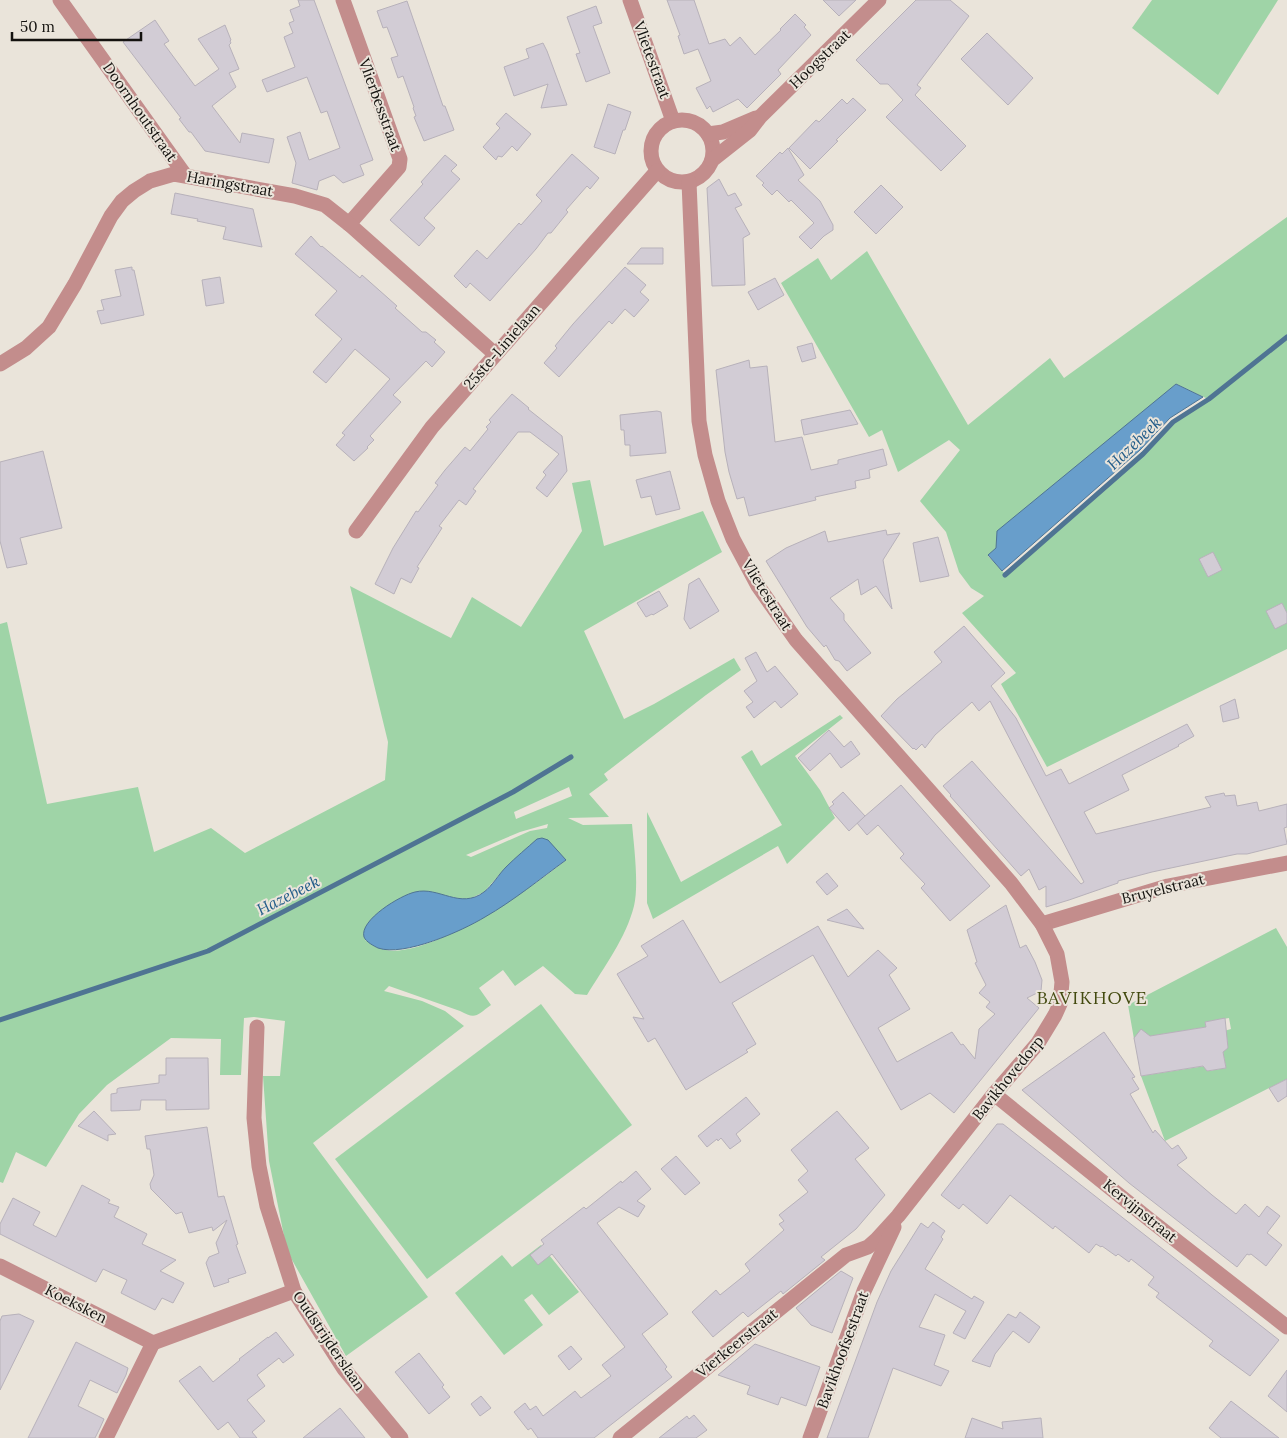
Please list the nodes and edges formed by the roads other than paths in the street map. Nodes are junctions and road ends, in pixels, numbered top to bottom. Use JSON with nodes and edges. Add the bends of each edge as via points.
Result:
{"nodes":[{"id":1,"x":60,"y":0,"type":"edge"},
{"id":2,"x":342,"y":0,"type":"edge"},
{"id":3,"x":630,"y":0,"type":"edge"},
{"id":4,"x":879,"y":0,"type":"edge"},
{"id":5,"x":760,"y":117,"type":"junction"},
{"id":6,"x":673,"y":121,"type":"junction"},
{"id":7,"x":708,"y":134,"type":"junction"},
{"id":8,"x":712,"y":160,"type":"junction"},
{"id":9,"x":657,"y":171,"type":"junction"},
{"id":10,"x":185,"y":175,"type":"junction"},
{"id":11,"x":690,"y":182,"type":"junction"},
{"id":12,"x":349,"y":224,"type":"junction"},
{"id":13,"x":495,"y":354,"type":"junction"},
{"id":14,"x":0,"y":364,"type":"edge"},
{"id":15,"x":356,"y":531,"type":"dead end"},
{"id":16,"x":1287,"y":863,"type":"edge"},
{"id":17,"x":1042,"y":924,"type":"junction"},
{"id":18,"x":257,"y":1027,"type":"dead end"},
{"id":19,"x":994,"y":1094,"type":"junction"},
{"id":20,"x":898,"y":1216,"type":"junction"},
{"id":21,"x":856,"y":1252,"type":"junction"},
{"id":22,"x":878,"y":1264,"type":"junction"},
{"id":23,"x":0,"y":1266,"type":"edge"},
{"id":24,"x":294,"y":1291,"type":"junction"},
{"id":25,"x":1287,"y":1327,"type":"edge"},
{"id":26,"x":153,"y":1343,"type":"junction"},
{"id":27,"x":106,"y":1438,"type":"edge"},
{"id":28,"x":401,"y":1438,"type":"edge"},
{"id":29,"x":620,"y":1438,"type":"edge"},
{"id":30,"x":810,"y":1438,"type":"edge"}],
"edges":[{"from":1,"to":10,"type":"street","name":"Doornhoutstraat"},
{"from":2,"to":12,"type":"street","name":"Vlierbesstraat","via":[[400,159],[399,167]]},
{"from":3,"to":6,"type":"street","name":"Vlietestraat"},
{"from":4,"to":5,"type":"street","name":"Hoogstraat"},
{"from":5,"to":7,"type":"street","name":"Hoogstraat","via":[[723,132]]},
{"from":5,"to":8,"type":"street","name":"Hoogstraat","via":[[750,130]]},
{"from":6,"to":7,"type":"street","via":[[693,122]]},
{"from":6,"to":9,"type":"street","via":[[656,132],[651,142],[652,162]]},
{"from":7,"to":8,"type":"street"},
{"from":8,"to":11,"type":"street","via":[[704,174]]},
{"from":9,"to":11,"type":"street","via":[[672,181]]},
{"from":9,"to":13,"type":"street","name":"25ste-Linielaan"},
{"from":10,"to":12,"type":"street","name":"Haringstraat","via":[[295,196],[325,205]]},
{"from":10,"to":14,"type":"street","name":"Haringstraat","via":[[174,174],[150,181],[122,201],[110,216],[49,327],[26,348]]},
{"from":11,"to":17,"type":"street","name":"Vlietestraat","via":[[699,421],[707,464],[733,539],[758,586],[796,640],[1011,883]]},
{"from":12,"to":13,"type":"street","name":"Haringstraat"},
{"from":13,"to":15,"type":"street","name":"25ste-Linielaan","via":[[432,427]]},
{"from":16,"to":17,"type":"street","name":"Bruyelstraat","via":[[1168,886]]},
{"from":17,"to":19,"type":"street","name":"Bavikhovedorp","via":[[1061,967],[1060,1004],[1038,1043]]},
{"from":18,"to":24,"type":"street","name":"Oudstrijderslaan","via":[[254,1118],[259,1166],[267,1206]]},
{"from":19,"to":20,"type":"street","name":"Bavikhovedorp"},
{"from":19,"to":25,"type":"street","name":"Kervijnstraat"},
{"from":20,"to":21,"type":"street","name":"Bavikhovedorp","via":[[868,1247]]},
{"from":20,"to":22,"type":"street","name":"Bavikhovedorp"},
{"from":21,"to":22,"type":"street","via":[[866,1254]]},
{"from":21,"to":29,"type":"street","name":"Vierkeerstraat","via":[[846,1255]]},
{"from":22,"to":30,"type":"street","name":"Bavikhoofsestraat","via":[[864,1291]]},
{"from":23,"to":26,"type":"street","name":"Koeksken"},
{"from":24,"to":26,"type":"street"},
{"from":24,"to":28,"type":"street","name":"Oudstrijderslaan","via":[[344,1369]]},
{"from":26,"to":27,"type":"street"}]}
